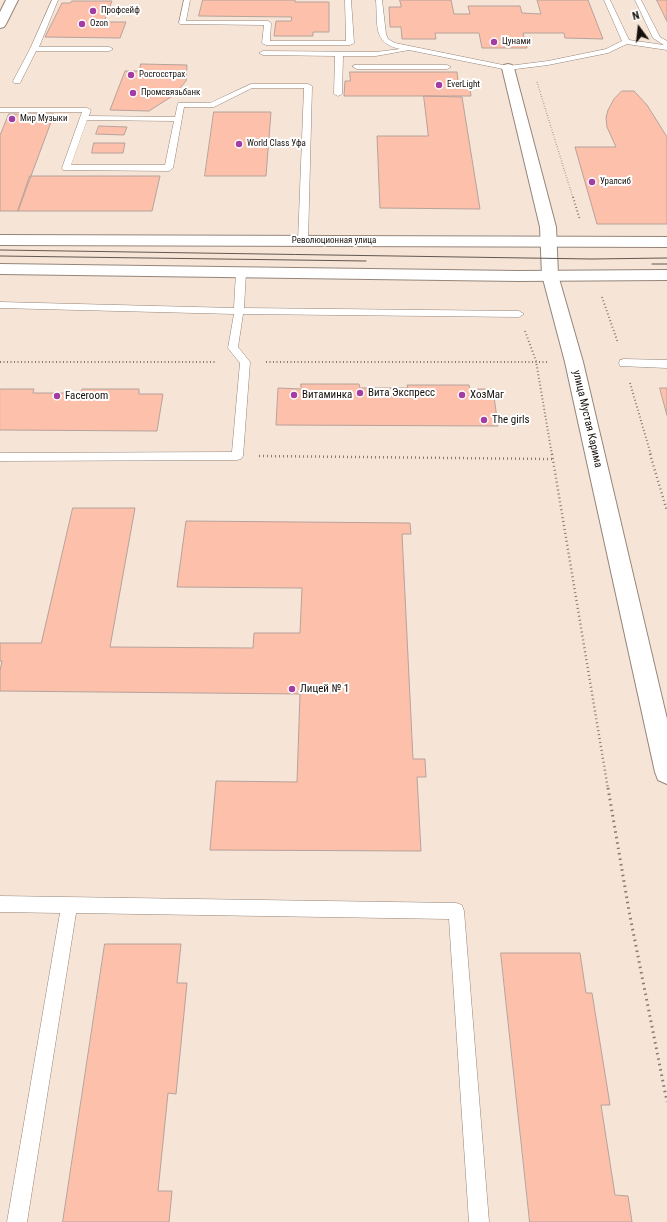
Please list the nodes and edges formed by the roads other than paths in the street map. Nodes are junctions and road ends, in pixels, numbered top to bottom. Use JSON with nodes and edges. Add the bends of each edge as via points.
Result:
{"nodes":[{"id":1,"x":12,"y":0,"type":"edge"},
{"id":2,"x":55,"y":0,"type":"edge"},
{"id":3,"x":187,"y":0,"type":"edge"},
{"id":4,"x":348,"y":0,"type":"edge"},
{"id":5,"x":379,"y":0,"type":"edge"},
{"id":6,"x":607,"y":0,"type":"edge"},
{"id":7,"x":638,"y":0,"type":"edge"},
{"id":8,"x":0,"y":24,"type":"edge"},
{"id":9,"x":626,"y":42,"type":"junction"},
{"id":10,"x":667,"y":44,"type":"edge"},
{"id":11,"x":667,"y":48,"type":"edge"},
{"id":12,"x":34,"y":49,"type":"junction"},
{"id":13,"x":109,"y":49,"type":"dead end"},
{"id":14,"x":416,"y":50,"type":"junction"},
{"id":15,"x":262,"y":53,"type":"dead end"},
{"id":16,"x":339,"y":54,"type":"junction"},
{"id":17,"x":358,"y":67,"type":"dead end"},
{"id":18,"x":422,"y":67,"type":"junction"},
{"id":19,"x":447,"y":67,"type":"dead end"},
{"id":20,"x":508,"y":68,"type":"junction"},
{"id":21,"x":17,"y":81,"type":"dead end"},
{"id":22,"x":338,"y":94,"type":"dead end"},
{"id":23,"x":0,"y":110,"type":"edge"},
{"id":24,"x":84,"y":118,"type":"junction"},
{"id":25,"x":179,"y":119,"type":"junction"},
{"id":26,"x":0,"y":240,"type":"edge"},
{"id":27,"x":303,"y":241,"type":"junction"},
{"id":28,"x":547,"y":241,"type":"junction"},
{"id":29,"x":667,"y":242,"type":"edge"},
{"id":30,"x":0,"y":269,"type":"edge"},
{"id":31,"x":241,"y":272,"type":"junction"},
{"id":32,"x":667,"y":275,"type":"edge"},
{"id":33,"x":550,"y":276,"type":"junction"},
{"id":34,"x":0,"y":305,"type":"edge"},
{"id":35,"x":239,"y":311,"type":"junction"},
{"id":36,"x":519,"y":314,"type":"road end"},
{"id":37,"x":624,"y":363,"type":"road end"},
{"id":38,"x":667,"y":364,"type":"edge"},
{"id":39,"x":0,"y":457,"type":"edge"},
{"id":40,"x":665,"y":751,"type":"edge"},
{"id":41,"x":667,"y":772,"type":"edge"},
{"id":42,"x":0,"y":904,"type":"edge"},
{"id":43,"x":69,"y":905,"type":"junction"},
{"id":44,"x":17,"y":1222,"type":"edge"},
{"id":45,"x":479,"y":1222,"type":"edge"}],
"edges":[{"from":1,"to":8,"type":"street"},
{"from":2,"to":12,"type":"lane"},
{"from":3,"to":4,"type":"lane","via":[[182,23],[268,23],[266,43],[350,43]]},
{"from":5,"to":14,"type":"lane","via":[[382,34],[385,40],[393,45]]},
{"from":6,"to":9,"type":"lane"},
{"from":7,"to":10,"type":"lane","via":[[657,38]]},
{"from":9,"to":11,"type":"lane"},
{"from":9,"to":20,"type":"lane","via":[[608,51]]},
{"from":12,"to":13,"type":"lane"},
{"from":12,"to":21,"type":"lane"},
{"from":14,"to":16,"type":"lane"},
{"from":14,"to":18,"type":"lane"},
{"from":14,"to":20,"type":"lane"},
{"from":15,"to":16,"type":"lane"},
{"from":16,"to":22,"type":"lane"},
{"from":17,"to":18,"type":"lane"},
{"from":18,"to":19,"type":"lane"},
{"from":20,"to":28,"type":"street","name":"улица Мустая Карима","via":[[548,227]]},
{"from":23,"to":24,"type":"lane","via":[[87,110]]},
{"from":24,"to":25,"type":"lane"},
{"from":24,"to":25,"type":"lane","via":[[66,168],[169,168]]},
{"from":25,"to":27,"type":"lane","via":[[181,105],[211,105],[251,86],[308,86]]},
{"from":26,"to":27,"type":"street","name":"Революционная улица"},
{"from":27,"to":28,"type":"street","name":"Революционная улица"},
{"from":28,"to":29,"type":"street","name":"Революционная улица"},
{"from":28,"to":33,"type":"street","name":"улица Мустая Карима"},
{"from":30,"to":31,"type":"street"},
{"from":31,"to":33,"type":"street"},
{"from":31,"to":35,"type":"lane"},
{"from":32,"to":33,"type":"street"},
{"from":33,"to":40,"type":"street","name":"улица Мустая Карима","via":[[574,362]]},
{"from":34,"to":35,"type":"lane"},
{"from":35,"to":36,"type":"lane"},
{"from":35,"to":39,"type":"lane","via":[[233,348],[244,362],[237,456]]},
{"from":37,"to":38,"type":"lane"},
{"from":40,"to":41,"type":"street","name":"улица Мустая Карима"},
{"from":42,"to":43,"type":"lane"},
{"from":43,"to":44,"type":"lane"},
{"from":43,"to":45,"type":"lane","via":[[456,910]]}]}
